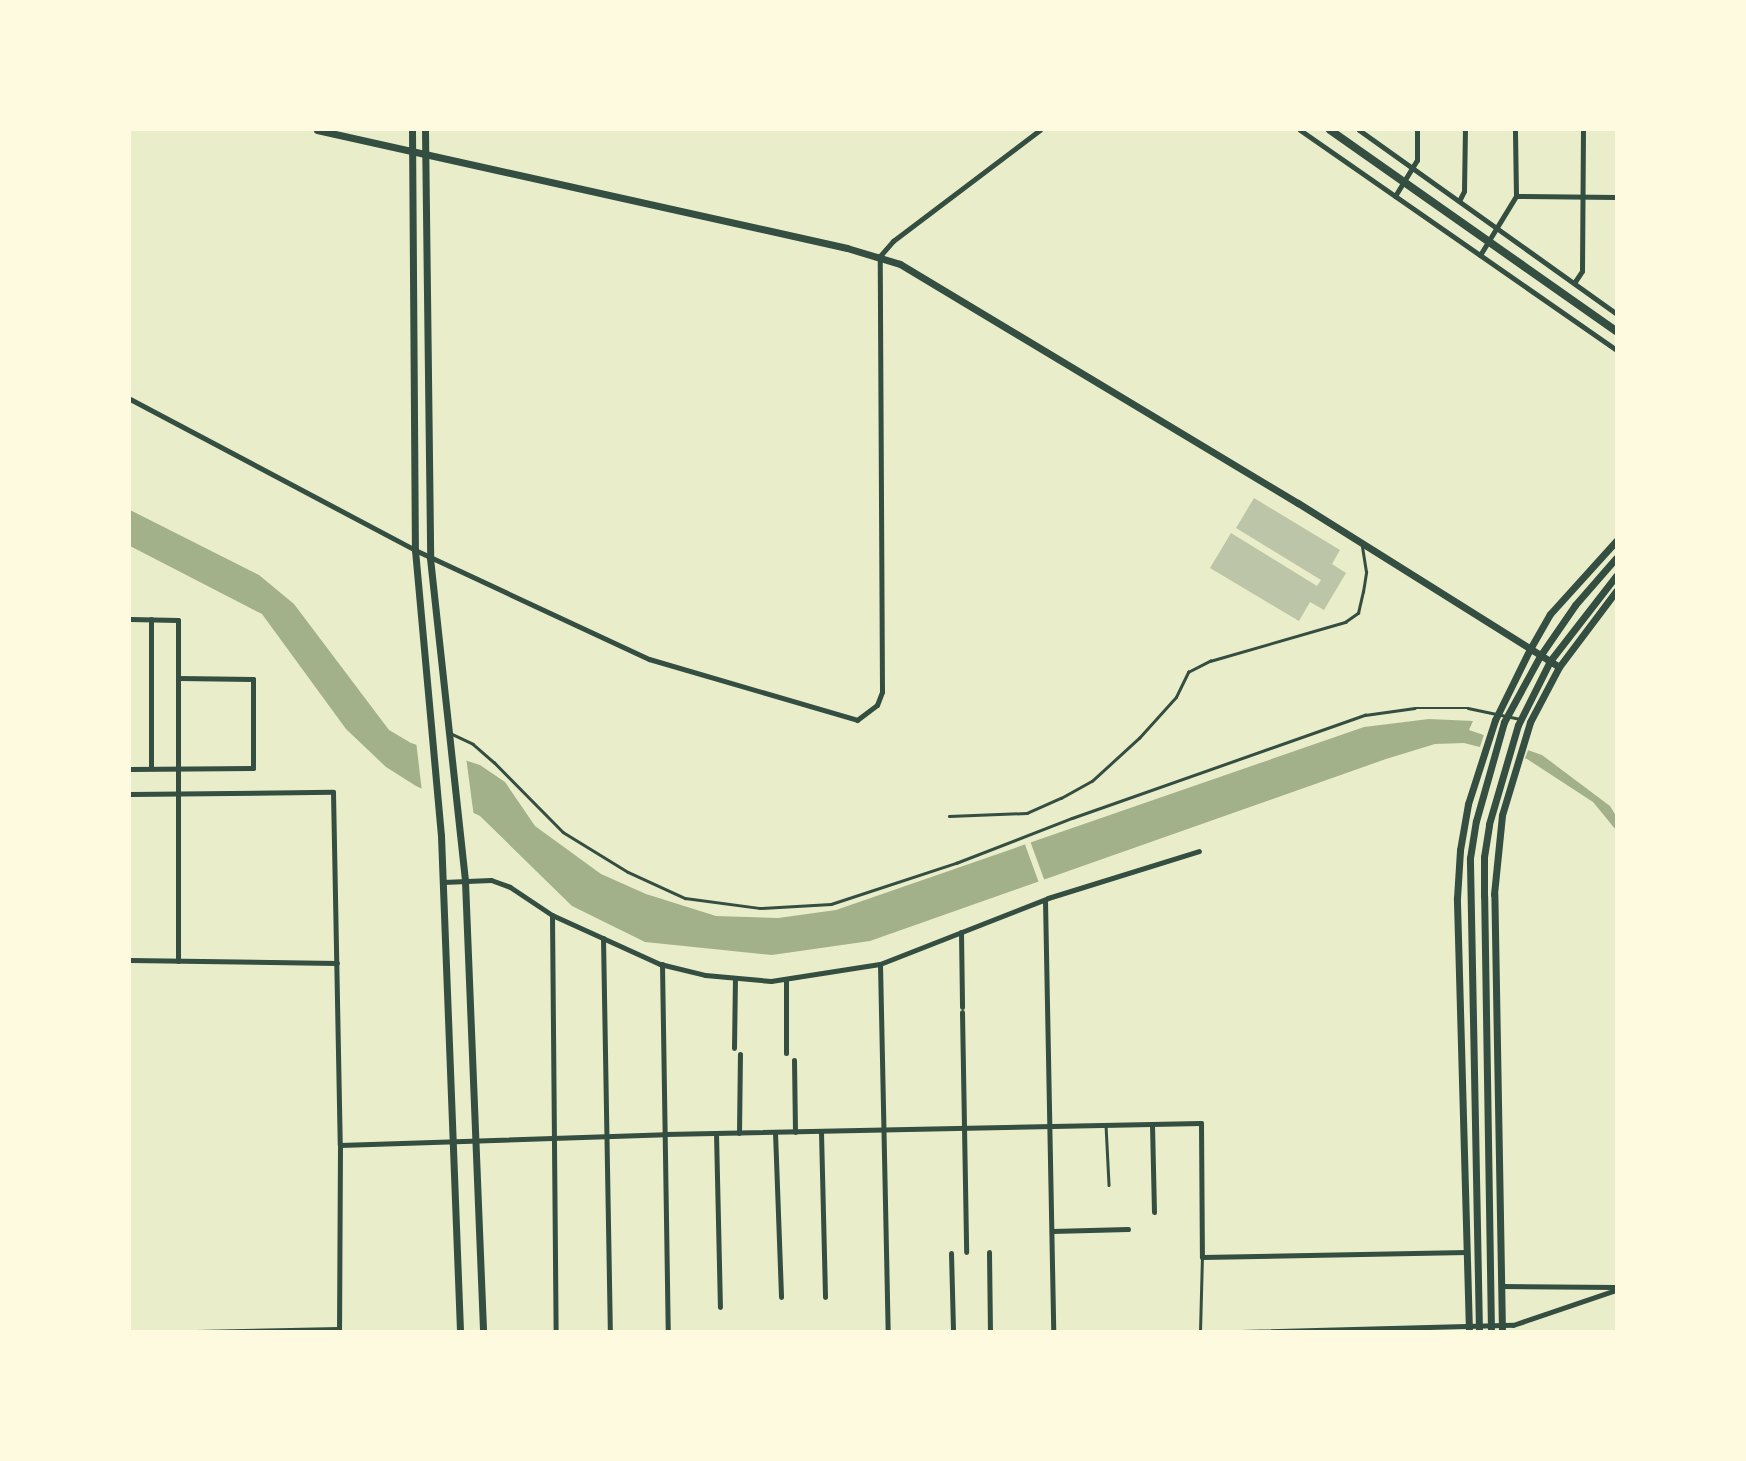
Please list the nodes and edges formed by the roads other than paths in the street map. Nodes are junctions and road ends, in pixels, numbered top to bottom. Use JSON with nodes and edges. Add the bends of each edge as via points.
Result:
{"nodes":[{"id":1,"x":317,"y":130,"type":"edge"},
{"id":2,"x":412,"y":130,"type":"edge"},
{"id":3,"x":425,"y":130,"type":"edge"},
{"id":4,"x":1040,"y":130,"type":"edge"},
{"id":5,"x":1300,"y":130,"type":"edge"},
{"id":6,"x":1330,"y":130,"type":"edge"},
{"id":7,"x":1359,"y":130,"type":"edge"},
{"id":8,"x":1417,"y":130,"type":"edge"},
{"id":9,"x":1465,"y":130,"type":"edge"},
{"id":10,"x":1516,"y":130,"type":"edge"},
{"id":11,"x":1583,"y":130,"type":"edge"},
{"id":12,"x":412,"y":150,"type":"junction"},
{"id":13,"x":425,"y":153,"type":"junction"},
{"id":14,"x":1412,"y":167,"type":"junction"},
{"id":15,"x":1404,"y":181,"type":"junction"},
{"id":16,"x":1395,"y":196,"type":"junction"},
{"id":17,"x":1516,"y":196,"type":"junction"},
{"id":18,"x":1583,"y":197,"type":"junction"},
{"id":19,"x":1616,"y":197,"type":"edge"},
{"id":20,"x":1459,"y":201,"type":"junction"},
{"id":21,"x":1496,"y":228,"type":"junction"},
{"id":22,"x":1489,"y":240,"type":"junction"},
{"id":23,"x":1480,"y":255,"type":"junction"},
{"id":24,"x":880,"y":257,"type":"junction"},
{"id":25,"x":1574,"y":283,"type":"junction"},
{"id":26,"x":1616,"y":313,"type":"edge"},
{"id":27,"x":1616,"y":331,"type":"edge"},
{"id":28,"x":1616,"y":350,"type":"edge"},
{"id":29,"x":130,"y":399,"type":"edge"},
{"id":30,"x":1616,"y":541,"type":"edge"},
{"id":31,"x":1362,"y":542,"type":"junction"},
{"id":32,"x":415,"y":550,"type":"junction"},
{"id":33,"x":430,"y":558,"type":"junction"},
{"id":34,"x":1616,"y":558,"type":"edge"},
{"id":35,"x":1616,"y":576,"type":"edge"},
{"id":36,"x":1616,"y":591,"type":"edge"},
{"id":37,"x":130,"y":619,"type":"edge"},
{"id":38,"x":151,"y":620,"type":"junction"},
{"id":39,"x":1530,"y":649,"type":"junction"},
{"id":40,"x":1540,"y":656,"type":"junction"},
{"id":41,"x":1549,"y":661,"type":"junction"},
{"id":42,"x":1559,"y":667,"type":"junction"},
{"id":43,"x":178,"y":678,"type":"junction"},
{"id":44,"x":1497,"y":716,"type":"junction"},
{"id":45,"x":1506,"y":719,"type":"junction"},
{"id":46,"x":1520,"y":722,"type":"junction"},
{"id":47,"x":1528,"y":726,"type":"junction"},
{"id":48,"x":450,"y":733,"type":"junction"},
{"id":49,"x":1486,"y":764,"type":"junction"},
{"id":50,"x":151,"y":768,"type":"junction"},
{"id":51,"x":179,"y":768,"type":"junction"},
{"id":52,"x":130,"y":769,"type":"edge"},
{"id":53,"x":130,"y":794,"type":"edge"},
{"id":54,"x":179,"y":794,"type":"junction"},
{"id":55,"x":949,"y":816,"type":"dead end"},
{"id":56,"x":1199,"y":851,"type":"dead end"},
{"id":57,"x":465,"y":881,"type":"junction"},
{"id":58,"x":443,"y":882,"type":"junction"},
{"id":59,"x":1045,"y":900,"type":"junction"},
{"id":60,"x":552,"y":915,"type":"junction"},
{"id":61,"x":961,"y":932,"type":"junction"},
{"id":62,"x":603,"y":938,"type":"junction"},
{"id":63,"x":130,"y":960,"type":"edge"},
{"id":64,"x":178,"y":961,"type":"junction"},
{"id":65,"x":337,"y":963,"type":"junction"},
{"id":66,"x":662,"y":964,"type":"junction"},
{"id":67,"x":880,"y":964,"type":"junction"},
{"id":68,"x":735,"y":978,"type":"junction"},
{"id":69,"x":786,"y":979,"type":"junction"},
{"id":70,"x":734,"y":1048,"type":"dead end"},
{"id":71,"x":786,"y":1053,"type":"dead end"},
{"id":72,"x":740,"y":1054,"type":"dead end"},
{"id":73,"x":794,"y":1060,"type":"dead end"},
{"id":74,"x":1106,"y":1125,"type":"junction"},
{"id":75,"x":1152,"y":1125,"type":"junction"},
{"id":76,"x":1050,"y":1126,"type":"junction"},
{"id":77,"x":963,"y":1128,"type":"junction"},
{"id":78,"x":883,"y":1130,"type":"junction"},
{"id":79,"x":775,"y":1132,"type":"junction"},
{"id":80,"x":795,"y":1132,"type":"junction"},
{"id":81,"x":821,"y":1132,"type":"junction"},
{"id":82,"x":716,"y":1133,"type":"junction"},
{"id":83,"x":739,"y":1133,"type":"junction"},
{"id":84,"x":665,"y":1134,"type":"junction"},
{"id":85,"x":606,"y":1136,"type":"junction"},
{"id":86,"x":554,"y":1138,"type":"junction"},
{"id":87,"x":474,"y":1141,"type":"junction"},
{"id":88,"x":450,"y":1142,"type":"junction"},
{"id":89,"x":340,"y":1145,"type":"junction"},
{"id":90,"x":1109,"y":1185,"type":"dead end"},
{"id":91,"x":1154,"y":1212,"type":"dead end"},
{"id":92,"x":1128,"y":1229,"type":"dead end"},
{"id":93,"x":1052,"y":1231,"type":"junction"},
{"id":94,"x":966,"y":1252,"type":"dead end"},
{"id":95,"x":989,"y":1252,"type":"dead end"},
{"id":96,"x":1468,"y":1252,"type":"junction"},
{"id":97,"x":951,"y":1253,"type":"dead end"},
{"id":98,"x":1202,"y":1256,"type":"junction"},
{"id":99,"x":1502,"y":1286,"type":"junction"},
{"id":100,"x":1616,"y":1288,"type":"edge"},
{"id":101,"x":781,"y":1297,"type":"dead end"},
{"id":102,"x":825,"y":1297,"type":"dead end"},
{"id":103,"x":720,"y":1307,"type":"dead end"},
{"id":104,"x":1469,"y":1329,"type":"edge"},
{"id":105,"x":1479,"y":1329,"type":"edge"},
{"id":106,"x":1491,"y":1329,"type":"edge"},
{"id":107,"x":1502,"y":1329,"type":"edge"},
{"id":108,"x":339,"y":1330,"type":"edge"},
{"id":109,"x":196,"y":1332,"type":"edge"},
{"id":110,"x":460,"y":1332,"type":"edge"},
{"id":111,"x":483,"y":1332,"type":"edge"},
{"id":112,"x":556,"y":1332,"type":"edge"},
{"id":113,"x":610,"y":1332,"type":"edge"},
{"id":114,"x":668,"y":1332,"type":"edge"},
{"id":115,"x":888,"y":1332,"type":"edge"},
{"id":116,"x":953,"y":1332,"type":"edge"},
{"id":117,"x":990,"y":1332,"type":"edge"},
{"id":118,"x":1053,"y":1332,"type":"edge"},
{"id":119,"x":1200,"y":1332,"type":"edge"},
{"id":120,"x":1240,"y":1332,"type":"edge"}],
"edges":[{"from":1,"to":12,"type":"street"},
{"from":2,"to":12,"type":"street"},
{"from":3,"to":13,"type":"street"},
{"from":4,"to":24,"type":"street","via":[[893,241]]},
{"from":5,"to":16,"type":"street"},
{"from":6,"to":15,"type":"main road"},
{"from":7,"to":14,"type":"street"},
{"from":8,"to":14,"type":"street","via":[[1417,160]]},
{"from":9,"to":20,"type":"street","via":[[1464,191]]},
{"from":10,"to":17,"type":"street"},
{"from":11,"to":18,"type":"street"},
{"from":12,"to":13,"type":"street"},
{"from":12,"to":32,"type":"street"},
{"from":13,"to":24,"type":"street"},
{"from":13,"to":33,"type":"street"},
{"from":14,"to":15,"type":"street"},
{"from":14,"to":20,"type":"street"},
{"from":15,"to":16,"type":"street"},
{"from":15,"to":22,"type":"main road"},
{"from":16,"to":23,"type":"street"},
{"from":17,"to":18,"type":"street"},
{"from":17,"to":21,"type":"street"},
{"from":18,"to":19,"type":"street"},
{"from":18,"to":25,"type":"street","via":[[1582,271]]},
{"from":20,"to":21,"type":"street"},
{"from":21,"to":22,"type":"street"},
{"from":21,"to":25,"type":"street"},
{"from":22,"to":23,"type":"street"},
{"from":22,"to":27,"type":"main road"},
{"from":23,"to":28,"type":"street"},
{"from":24,"to":31,"type":"street","via":[[911,271]]},
{"from":24,"to":33,"type":"street","via":[[882,692],[868,715],[857,720],[842,717],[649,659]]},
{"from":25,"to":26,"type":"street"},
{"from":29,"to":32,"type":"street"},
{"from":30,"to":39,"type":"street","via":[[1550,614]]},
{"from":31,"to":39,"type":"street"},
{"from":31,"to":55,"type":"lane","via":[[1363,592],[1358,613],[1345,622],[1210,661],[1188,673],[1176,697],[1139,738],[1092,781],[1060,798],[1027,813]]},
{"from":32,"to":33,"type":"street"},
{"from":32,"to":58,"type":"street"},
{"from":33,"to":48,"type":"street"},
{"from":34,"to":40,"type":"street","via":[[1575,605]]},
{"from":35,"to":41,"type":"street"},
{"from":36,"to":42,"type":"street"},
{"from":37,"to":38,"type":"street"},
{"from":38,"to":43,"type":"street","via":[[178,620]]},
{"from":38,"to":50,"type":"street"},
{"from":39,"to":40,"type":"street"},
{"from":39,"to":44,"type":"street"},
{"from":40,"to":41,"type":"street"},
{"from":40,"to":45,"type":"street"},
{"from":41,"to":42,"type":"street"},
{"from":41,"to":46,"type":"street"},
{"from":42,"to":47,"type":"street"},
{"from":43,"to":51,"type":"street"},
{"from":43,"to":51,"type":"street","via":[[253,679],[253,768]]},
{"from":44,"to":45,"type":"lane"},
{"from":44,"to":48,"type":"lane","via":[[1468,708],[1415,708],[1365,715],[831,904],[760,908],[685,898],[628,872],[563,832],[494,762]]},
{"from":44,"to":49,"type":"street"},
{"from":45,"to":46,"type":"lane"},
{"from":45,"to":49,"type":"street"},
{"from":46,"to":47,"type":"lane"},
{"from":46,"to":106,"type":"street","via":[[1503,767],[1484,857]]},
{"from":47,"to":99,"type":"street","via":[[1512,774],[1497,848],[1494,894]]},
{"from":48,"to":57,"type":"street"},
{"from":49,"to":96,"type":"street","via":[[1468,804],[1457,898]]},
{"from":49,"to":105,"type":"street","via":[[1470,858]]},
{"from":50,"to":51,"type":"street"},
{"from":50,"to":52,"type":"street"},
{"from":51,"to":54,"type":"street"},
{"from":53,"to":54,"type":"street"},
{"from":54,"to":64,"type":"street"},
{"from":54,"to":65,"type":"street","via":[[333,792]]},
{"from":56,"to":59,"type":"street"},
{"from":57,"to":58,"type":"street"},
{"from":57,"to":60,"type":"street","via":[[491,880],[510,887]]},
{"from":57,"to":87,"type":"street"},
{"from":58,"to":88,"type":"street"},
{"from":59,"to":61,"type":"street"},
{"from":59,"to":76,"type":"street"},
{"from":60,"to":62,"type":"street"},
{"from":60,"to":86,"type":"street"},
{"from":61,"to":67,"type":"street"},
{"from":61,"to":77,"type":"street"},
{"from":62,"to":66,"type":"street"},
{"from":62,"to":85,"type":"street"},
{"from":63,"to":64,"type":"street"},
{"from":64,"to":65,"type":"street"},
{"from":65,"to":89,"type":"street"},
{"from":66,"to":68,"type":"street"},
{"from":66,"to":84,"type":"street"},
{"from":67,"to":69,"type":"street"},
{"from":67,"to":78,"type":"street"},
{"from":68,"to":69,"type":"street"},
{"from":68,"to":70,"type":"street"},
{"from":69,"to":71,"type":"street"},
{"from":72,"to":83,"type":"street"},
{"from":73,"to":80,"type":"street"},
{"from":74,"to":75,"type":"street"},
{"from":74,"to":76,"type":"street"},
{"from":74,"to":90,"type":"lane"},
{"from":75,"to":91,"type":"street"},
{"from":75,"to":98,"type":"street","via":[[1201,1124]]},
{"from":76,"to":77,"type":"street"},
{"from":76,"to":93,"type":"street"},
{"from":77,"to":78,"type":"street"},
{"from":77,"to":94,"type":"street"},
{"from":78,"to":81,"type":"street"},
{"from":78,"to":115,"type":"street"},
{"from":79,"to":80,"type":"street"},
{"from":79,"to":83,"type":"street"},
{"from":79,"to":101,"type":"street"},
{"from":80,"to":81,"type":"street"},
{"from":81,"to":102,"type":"street"},
{"from":82,"to":83,"type":"street"},
{"from":82,"to":84,"type":"street"},
{"from":82,"to":103,"type":"street"},
{"from":84,"to":85,"type":"street"},
{"from":84,"to":114,"type":"street"},
{"from":85,"to":86,"type":"street"},
{"from":85,"to":113,"type":"street"},
{"from":86,"to":87,"type":"street"},
{"from":86,"to":112,"type":"street"},
{"from":87,"to":88,"type":"street"},
{"from":87,"to":111,"type":"street"},
{"from":88,"to":89,"type":"street"},
{"from":88,"to":110,"type":"street"},
{"from":89,"to":108,"type":"street"},
{"from":92,"to":93,"type":"street"},
{"from":93,"to":118,"type":"street"},
{"from":95,"to":117,"type":"street"},
{"from":96,"to":98,"type":"street"},
{"from":96,"to":104,"type":"street"},
{"from":97,"to":116,"type":"street"},
{"from":98,"to":119,"type":"lane"},
{"from":99,"to":100,"type":"street"},
{"from":99,"to":107,"type":"street"},
{"from":100,"to":107,"type":"street"},
{"from":104,"to":105,"type":"street"},
{"from":104,"to":120,"type":"street"},
{"from":105,"to":106,"type":"street"},
{"from":106,"to":107,"type":"street"},
{"from":108,"to":109,"type":"street"}]}
